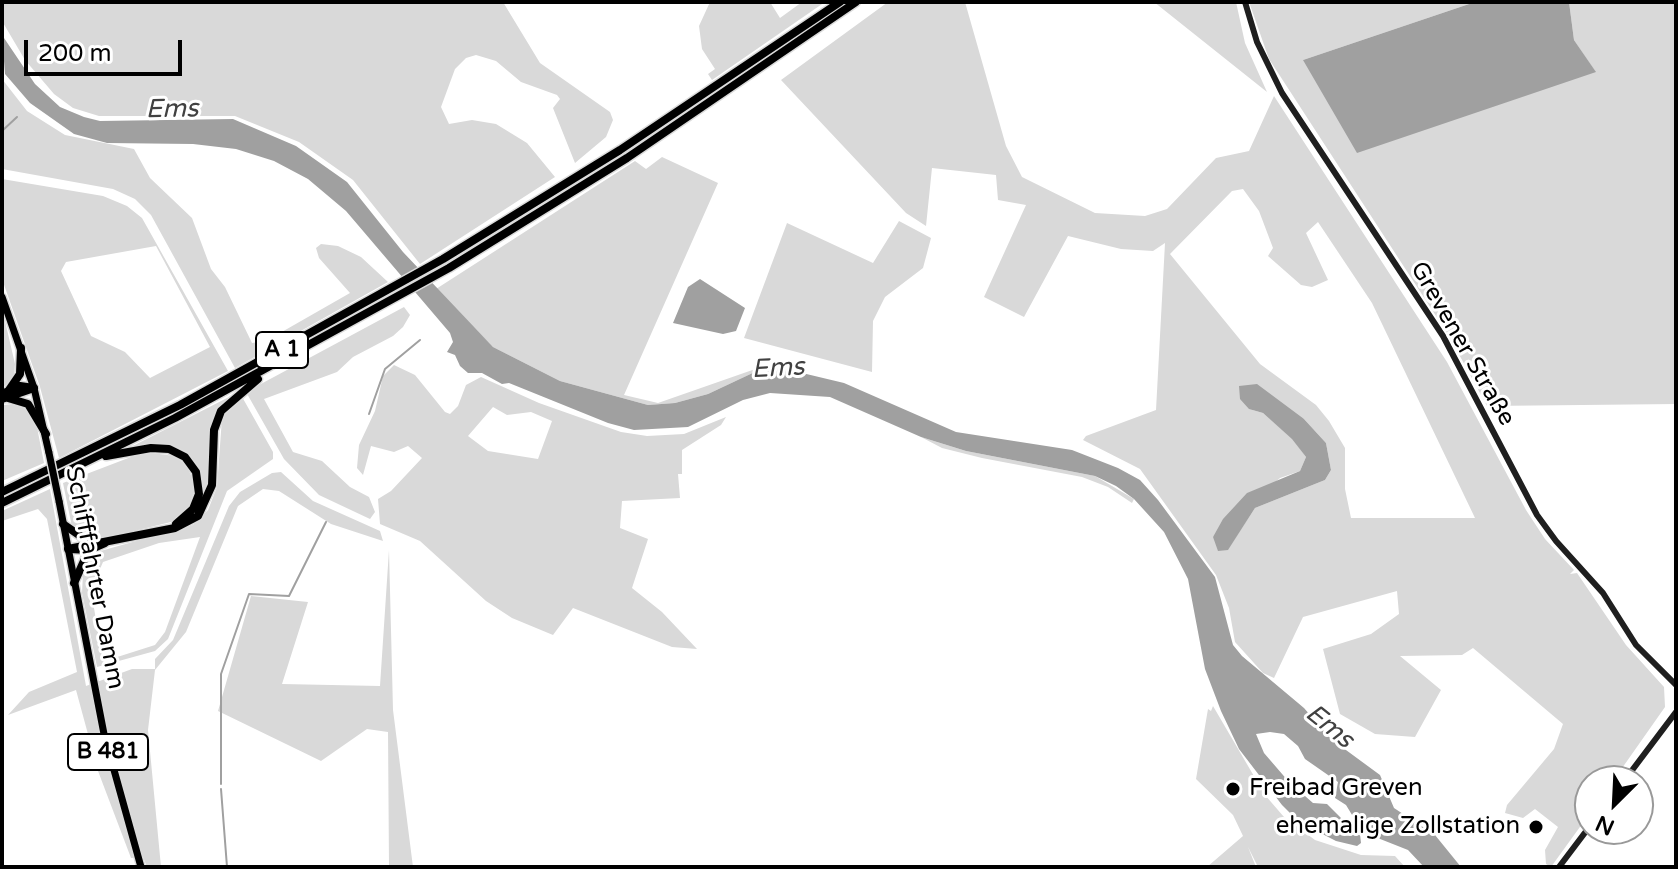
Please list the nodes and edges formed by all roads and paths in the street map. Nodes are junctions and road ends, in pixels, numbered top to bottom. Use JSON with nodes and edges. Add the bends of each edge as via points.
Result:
{"nodes":[{"id":1,"x":840,"y":2,"type":"edge"},
{"id":2,"x":856,"y":2,"type":"edge"},
{"id":3,"x":1245,"y":2,"type":"edge"},
{"id":4,"x":2,"y":297,"type":"edge"},
{"id":5,"x":21,"y":348,"type":"junction"},
{"id":6,"x":281,"y":362,"type":"junction"},
{"id":7,"x":34,"y":388,"type":"junction"},
{"id":8,"x":5,"y":395,"type":"edge"},
{"id":9,"x":46,"y":434,"type":"junction"},
{"id":10,"x":94,"y":459,"type":"junction"},
{"id":11,"x":40,"y":474,"type":"junction"},
{"id":12,"x":2,"y":486,"type":"edge"},
{"id":13,"x":2,"y":492,"type":"edge"},
{"id":14,"x":2,"y":503,"type":"edge"},
{"id":15,"x":63,"y":524,"type":"junction"},
{"id":16,"x":165,"y":530,"type":"junction"},
{"id":17,"x":89,"y":546,"type":"junction"},
{"id":18,"x":68,"y":549,"type":"junction"},
{"id":19,"x":74,"y":583,"type":"junction"},
{"id":20,"x":1676,"y":682,"type":"edge"},
{"id":21,"x":1676,"y":712,"type":"edge"},
{"id":22,"x":1636,"y":765,"type":"edge"},
{"id":23,"x":1576,"y":845,"type":"edge"},
{"id":24,"x":141,"y":867,"type":"edge"},
{"id":25,"x":1559,"y":867,"type":"edge"}],
"edges":[{"from":1,"to":11,"type":"highway","number":"A 1","via":[[620,150],[443,259],[180,405]]},
{"from":2,"to":6,"type":"highway","number":"A 1","via":[[627,158],[449,268]]},
{"from":3,"to":20,"type":"street","name":"Grevener Straße","via":[[1257,42],[1286,101],[1443,336],[1543,524],[1603,593],[1636,645]]},
{"from":4,"to":5,"type":"main road","name":"Schifffahrter Damm","number":"B 481"},
{"from":5,"to":7,"type":"main road","name":"Schifffahrter Damm","number":"B 481"},
{"from":5,"to":8,"type":"highway","via":[[20,374]]},
{"from":6,"to":10,"type":"highway","number":"A 1"},
{"from":6,"to":16,"type":"highway","via":[[226,403],[214,430],[207,503],[190,521]]},
{"from":7,"to":8,"type":"highway"},
{"from":7,"to":9,"type":"main road","name":"Schifffahrter Damm","number":"B 481"},
{"from":8,"to":9,"type":"highway","via":[[28,404]]},
{"from":9,"to":15,"type":"main road","name":"Schifffahrter Damm","number":"B 481","bridge":true},
{"from":10,"to":14,"type":"highway","number":"A 1"},
{"from":10,"to":16,"type":"highway","via":[[151,448],[185,457],[198,479],[197,502]]},
{"from":11,"to":12,"type":"highway"},
{"from":11,"to":13,"type":"highway","number":"A 1"},
{"from":15,"to":17,"type":"highway"},
{"from":15,"to":18,"type":"main road","name":"Schifffahrter Damm","number":"B 481"},
{"from":16,"to":17,"type":"highway"},
{"from":17,"to":18,"type":"highway"},
{"from":17,"to":19,"type":"highway"},
{"from":18,"to":19,"type":"main road","name":"Schifffahrter Damm","number":"B 481"},
{"from":19,"to":24,"type":"main road","name":"Schifffahrter Damm","number":"B 481","via":[[104,734]]},
{"from":21,"to":22,"type":"street"},
{"from":23,"to":25,"type":"street"}]}
